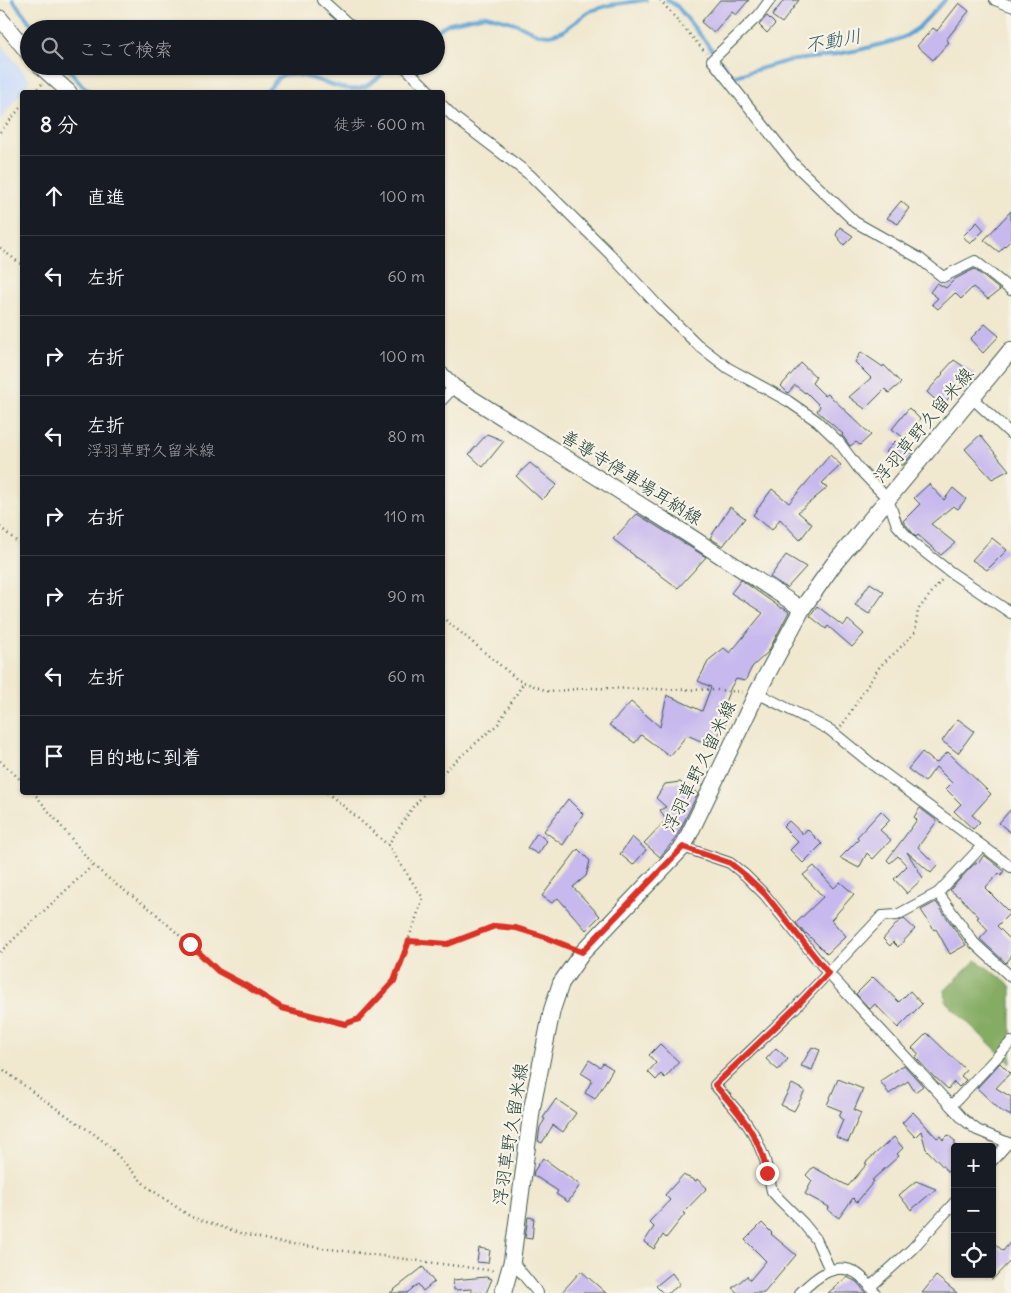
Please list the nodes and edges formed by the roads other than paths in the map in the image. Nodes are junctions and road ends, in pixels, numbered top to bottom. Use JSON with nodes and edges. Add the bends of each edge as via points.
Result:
{"nodes":[{"id":1,"x":322,"y":0,"type":"edge"},
{"id":2,"x":770,"y":0,"type":"edge"},
{"id":3,"x":995,"y":0,"type":"edge"},
{"id":4,"x":1011,"y":6,"type":"edge"},
{"id":5,"x":0,"y":18,"type":"edge"},
{"id":6,"x":344,"y":20,"type":"edge"},
{"id":7,"x":20,"y":43,"type":"edge"},
{"id":8,"x":50,"y":75,"type":"edge"},
{"id":9,"x":413,"y":75,"type":"edge"},
{"id":10,"x":67,"y":90,"type":"edge"},
{"id":11,"x":428,"y":90,"type":"edge"},
{"id":12,"x":445,"y":108,"type":"edge"},
{"id":13,"x":1011,"y":290,"type":"edge"},
{"id":14,"x":1011,"y":350,"type":"edge"},
{"id":15,"x":445,"y":378,"type":"edge"},
{"id":16,"x":454,"y":387,"type":"junction"},
{"id":17,"x":445,"y":397,"type":"edge"},
{"id":18,"x":972,"y":398,"type":"junction"},
{"id":19,"x":1011,"y":434,"type":"edge"},
{"id":20,"x":888,"y":500,"type":"junction"},
{"id":21,"x":802,"y":609,"type":"junction"},
{"id":22,"x":1011,"y":613,"type":"edge"},
{"id":23,"x":757,"y":693,"type":"junction"},
{"id":24,"x":982,"y":846,"type":"junction"},
{"id":25,"x":683,"y":847,"type":"junction"},
{"id":26,"x":1011,"y":867,"type":"edge"},
{"id":27,"x":938,"y":894,"type":"junction"},
{"id":28,"x":828,"y":973,"type":"junction"},
{"id":29,"x":1011,"y":977,"type":"edge"},
{"id":30,"x":1011,"y":1042,"type":"edge"},
{"id":31,"x":951,"y":1106,"type":"junction"},
{"id":32,"x":1010,"y":1144,"type":"edge"},
{"id":33,"x":996,"y":1157,"type":"edge"},
{"id":34,"x":951,"y":1206,"type":"edge"},
{"id":35,"x":510,"y":1267,"type":"junction"},
{"id":36,"x":830,"y":1270,"type":"junction"},
{"id":37,"x":873,"y":1290,"type":"edge"},
{"id":38,"x":503,"y":1293,"type":"edge"},
{"id":39,"x":538,"y":1293,"type":"edge"},
{"id":40,"x":800,"y":1293,"type":"edge"}],
"edges":[{"from":1,"to":6,"type":"street"},
{"from":2,"to":13,"type":"street","via":[[712,60],[794,164],[855,222],[920,258],[944,277],[975,261]]},
{"from":3,"to":4,"type":"street"},
{"from":5,"to":7,"type":"main road"},
{"from":8,"to":10,"type":"main road"},
{"from":9,"to":11,"type":"street"},
{"from":12,"to":20,"type":"street","via":[[530,175],[698,345],[728,368],[817,421]]},
{"from":14,"to":18,"type":"main road","name":"浮羽草野久留米線"},
{"from":15,"to":16,"type":"main road","name":"善導寺停車場耳納線"},
{"from":16,"to":17,"type":"street"},
{"from":16,"to":21,"type":"main road","name":"善導寺停車場耳納線"},
{"from":18,"to":19,"type":"street"},
{"from":18,"to":20,"type":"main road","name":"浮羽草野久留米線"},
{"from":20,"to":21,"type":"main road","name":"浮羽草野久留米線","via":[[833,565]]},
{"from":20,"to":22,"type":"street","via":[[897,525],[913,543]]},
{"from":21,"to":23,"type":"main road","name":"浮羽草野久留米線"},
{"from":23,"to":24,"type":"street","via":[[830,730]]},
{"from":23,"to":25,"type":"main road","name":"浮羽草野久留米線"},
{"from":24,"to":26,"type":"street"},
{"from":24,"to":27,"type":"street"},
{"from":25,"to":28,"type":"street","via":[[730,863],[745,875],[765,894]]},
{"from":25,"to":35,"type":"main road","name":"浮羽草野久留米線","via":[[582,952],[561,983],[552,1010],[532,1108]]},
{"from":27,"to":28,"type":"street","via":[[897,915],[882,916]]},
{"from":27,"to":29,"type":"street","via":[[974,943]]},
{"from":28,"to":31,"type":"street"},
{"from":28,"to":36,"type":"street","via":[[715,1085],[756,1138],[772,1191],[816,1239]]},
{"from":30,"to":31,"type":"street"},
{"from":31,"to":32,"type":"street","via":[[977,1130]]},
{"from":32,"to":33,"type":"street"},
{"from":34,"to":37,"type":"street"},
{"from":35,"to":38,"type":"main road","name":"浮羽草野久留米線"},
{"from":35,"to":39,"type":"street"},
{"from":36,"to":37,"type":"street","via":[[847,1269],[856,1273]]},
{"from":36,"to":40,"type":"street"}]}
